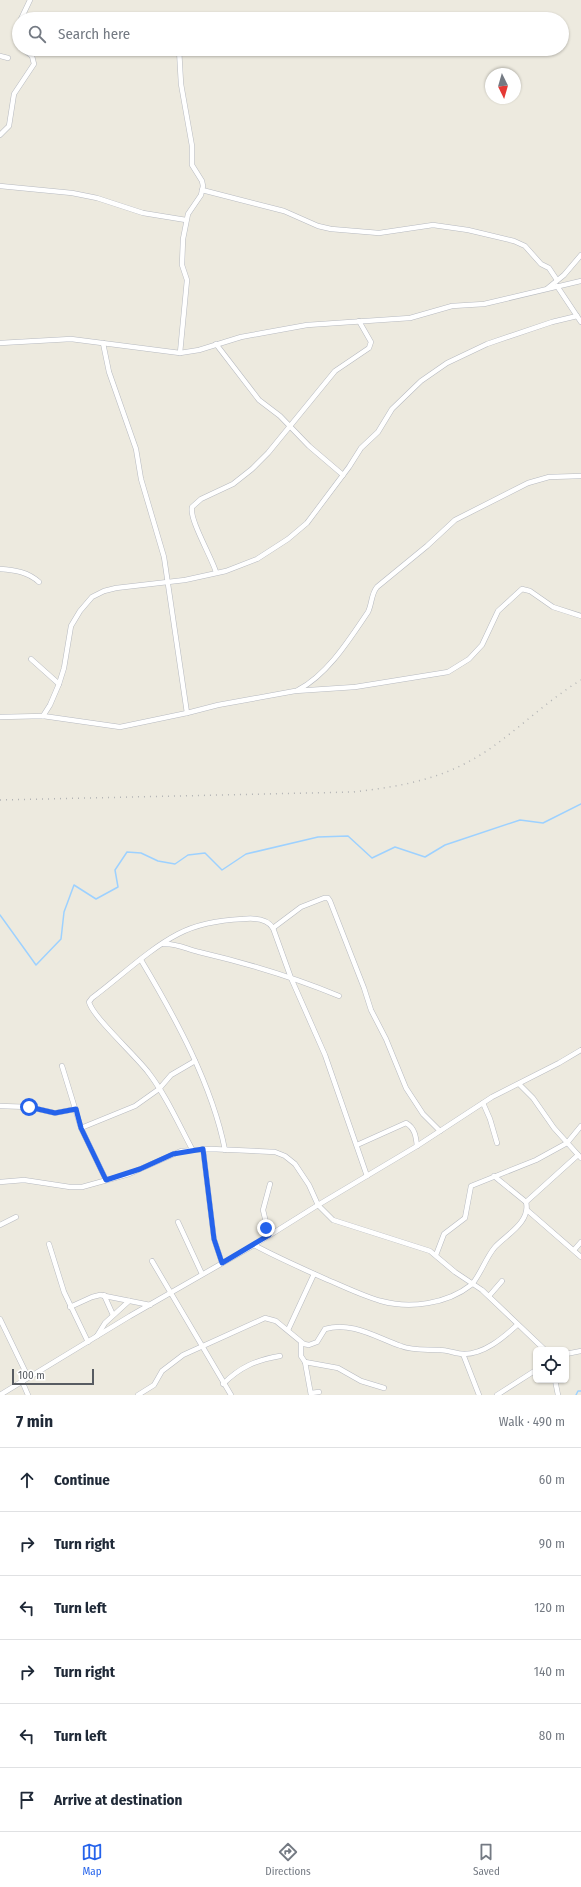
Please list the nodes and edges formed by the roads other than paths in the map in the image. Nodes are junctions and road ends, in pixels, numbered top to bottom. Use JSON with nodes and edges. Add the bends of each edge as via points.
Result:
{"nodes":[{"id":1,"x":30,"y":0,"type":"edge"},
{"id":2,"x":24,"y":12,"type":"edge"},
{"id":3,"x":0,"y":56,"type":"edge"},
{"id":4,"x":31,"y":56,"type":"edge"},
{"id":5,"x":179,"y":56,"type":"edge"},
{"id":6,"x":8,"y":58,"type":"dead end"},
{"id":7,"x":0,"y":135,"type":"edge"},
{"id":8,"x":0,"y":186,"type":"edge"},
{"id":9,"x":202,"y":190,"type":"junction"},
{"id":10,"x":186,"y":220,"type":"junction"},
{"id":11,"x":581,"y":255,"type":"edge"},
{"id":12,"x":557,"y":280,"type":"junction"},
{"id":13,"x":581,"y":281,"type":"edge"},
{"id":14,"x":557,"y":286,"type":"junction"},
{"id":15,"x":547,"y":289,"type":"junction"},
{"id":16,"x":576,"y":316,"type":"junction"},
{"id":17,"x":359,"y":321,"type":"junction"},
{"id":18,"x":581,"y":322,"type":"edge"},
{"id":19,"x":0,"y":343,"type":"edge"},
{"id":20,"x":103,"y":343,"type":"junction"},
{"id":21,"x":216,"y":344,"type":"junction"},
{"id":22,"x":180,"y":353,"type":"junction"},
{"id":23,"x":288,"y":426,"type":"junction"},
{"id":24,"x":343,"y":475,"type":"junction"},
{"id":25,"x":581,"y":476,"type":"edge"},
{"id":26,"x":0,"y":570,"type":"edge"},
{"id":27,"x":216,"y":572,"type":"junction"},
{"id":28,"x":168,"y":581,"type":"junction"},
{"id":29,"x":39,"y":582,"type":"dead end"},
{"id":30,"x":581,"y":616,"type":"edge"},
{"id":31,"x":31,"y":659,"type":"dead end"},
{"id":32,"x":60,"y":684,"type":"junction"},
{"id":33,"x":295,"y":691,"type":"junction"},
{"id":34,"x":187,"y":713,"type":"junction"},
{"id":35,"x":43,"y":716,"type":"junction"},
{"id":36,"x":0,"y":717,"type":"edge"},
{"id":37,"x":273,"y":928,"type":"junction"},
{"id":38,"x":161,"y":945,"type":"junction"},
{"id":39,"x":141,"y":960,"type":"junction"},
{"id":40,"x":292,"y":978,"type":"junction"},
{"id":41,"x":339,"y":996,"type":"dead end"},
{"id":42,"x":581,"y":1050,"type":"edge"},
{"id":43,"x":195,"y":1060,"type":"junction"},
{"id":44,"x":62,"y":1066,"type":"dead end"},
{"id":45,"x":519,"y":1084,"type":"junction"},
{"id":46,"x":159,"y":1089,"type":"junction"},
{"id":47,"x":483,"y":1103,"type":"junction"},
{"id":48,"x":0,"y":1106,"type":"edge"},
{"id":49,"x":76,"y":1109,"type":"junction"},
{"id":50,"x":581,"y":1126,"type":"edge"},
{"id":51,"x":81,"y":1128,"type":"junction"},
{"id":52,"x":440,"y":1132,"type":"junction"},
{"id":53,"x":497,"y":1143,"type":"dead end"},
{"id":54,"x":567,"y":1143,"type":"junction"},
{"id":55,"x":357,"y":1145,"type":"junction"},
{"id":56,"x":417,"y":1146,"type":"junction"},
{"id":57,"x":192,"y":1149,"type":"junction"},
{"id":58,"x":203,"y":1149,"type":"junction"},
{"id":59,"x":225,"y":1150,"type":"junction"},
{"id":60,"x":579,"y":1157,"type":"edge"},
{"id":61,"x":367,"y":1176,"type":"junction"},
{"id":62,"x":494,"y":1176,"type":"junction"},
{"id":63,"x":106,"y":1180,"type":"junction"},
{"id":64,"x":0,"y":1182,"type":"edge"},
{"id":65,"x":270,"y":1184,"type":"dead end"},
{"id":66,"x":526,"y":1202,"type":"junction"},
{"id":67,"x":318,"y":1205,"type":"junction"},
{"id":68,"x":526,"y":1210,"type":"junction"},
{"id":69,"x":16,"y":1217,"type":"dead end"},
{"id":70,"x":178,"y":1222,"type":"dead end"},
{"id":71,"x":0,"y":1225,"type":"edge"},
{"id":72,"x":269,"y":1235,"type":"junction"},
{"id":73,"x":581,"y":1242,"type":"edge"},
{"id":74,"x":49,"y":1244,"type":"dead end"},
{"id":75,"x":254,"y":1245,"type":"junction"},
{"id":76,"x":574,"y":1250,"type":"junction"},
{"id":77,"x":436,"y":1255,"type":"junction"},
{"id":78,"x":581,"y":1256,"type":"edge"},
{"id":79,"x":152,"y":1260,"type":"dead end"},
{"id":80,"x":222,"y":1263,"type":"junction"},
{"id":81,"x":202,"y":1274,"type":"junction"},
{"id":82,"x":314,"y":1274,"type":"junction"},
{"id":83,"x":502,"y":1282,"type":"dead end"},
{"id":84,"x":473,"y":1284,"type":"junction"},
{"id":85,"x":171,"y":1294,"type":"junction"},
{"id":86,"x":104,"y":1295,"type":"junction"},
{"id":87,"x":489,"y":1296,"type":"junction"},
{"id":88,"x":129,"y":1301,"type":"junction"},
{"id":89,"x":150,"y":1305,"type":"junction"},
{"id":90,"x":70,"y":1307,"type":"junction"},
{"id":91,"x":113,"y":1315,"type":"junction"},
{"id":92,"x":0,"y":1319,"type":"edge"},
{"id":93,"x":517,"y":1325,"type":"junction"},
{"id":94,"x":288,"y":1330,"type":"junction"},
{"id":95,"x":96,"y":1337,"type":"junction"},
{"id":96,"x":88,"y":1342,"type":"junction"},
{"id":97,"x":301,"y":1343,"type":"junction"},
{"id":98,"x":203,"y":1345,"type":"junction"},
{"id":99,"x":542,"y":1347,"type":"edge"},
{"id":100,"x":581,"y":1351,"type":"edge"},
{"id":101,"x":569,"y":1353,"type":"edge"},
{"id":102,"x":463,"y":1354,"type":"junction"},
{"id":103,"x":280,"y":1356,"type":"dead end"},
{"id":104,"x":305,"y":1362,"type":"junction"},
{"id":105,"x":533,"y":1372,"type":"edge"},
{"id":106,"x":28,"y":1377,"type":"junction"},
{"id":107,"x":22,"y":1381,"type":"junction"},
{"id":108,"x":556,"y":1383,"type":"edge"},
{"id":109,"x":223,"y":1384,"type":"junction"},
{"id":110,"x":384,"y":1388,"type":"dead end"},
{"id":111,"x":319,"y":1392,"type":"dead end"},
{"id":112,"x":311,"y":1394,"type":"edge"},
{"id":113,"x":0,"y":1395,"type":"edge"},
{"id":114,"x":28,"y":1395,"type":"edge"},
{"id":115,"x":138,"y":1395,"type":"edge"},
{"id":116,"x":231,"y":1395,"type":"edge"},
{"id":117,"x":479,"y":1395,"type":"edge"},
{"id":118,"x":497,"y":1395,"type":"edge"},
{"id":119,"x":558,"y":1395,"type":"edge"}],
"edges":[{"from":1,"to":2,"type":"street"},
{"from":3,"to":6,"type":"street"},
{"from":4,"to":7,"type":"street","via":[[33,67],[14,94],[8,126]]},
{"from":5,"to":9,"type":"street","via":[[181,84],[192,146],[192,164],[202,181]]},
{"from":8,"to":10,"type":"street","via":[[72,193],[97,198],[136,212]]},
{"from":9,"to":10,"type":"street"},
{"from":9,"to":12,"type":"street","via":[[278,210],[331,229],[379,233],[433,225],[514,241],[525,246],[541,264],[549,268]]},
{"from":10,"to":22,"type":"street","via":[[182,261],[187,280]]},
{"from":11,"to":12,"type":"street"},
{"from":12,"to":15,"type":"street"},
{"from":13,"to":14,"type":"street"},
{"from":14,"to":15,"type":"street"},
{"from":14,"to":16,"type":"street"},
{"from":15,"to":17,"type":"street","via":[[484,304],[452,306],[410,318]]},
{"from":16,"to":18,"type":"street"},
{"from":16,"to":24,"type":"street","via":[[487,344],[434,371],[397,403],[378,432],[361,448]]},
{"from":17,"to":21,"type":"street","via":[[307,325]]},
{"from":17,"to":23,"type":"street","via":[[370,339],[371,346],[335,371]]},
{"from":19,"to":20,"type":"street","via":[[58,339]]},
{"from":20,"to":22,"type":"street"},
{"from":20,"to":28,"type":"street","via":[[109,372],[136,449],[141,479],[164,557]]},
{"from":21,"to":22,"type":"street"},
{"from":21,"to":23,"type":"street","via":[[259,400],[280,416]]},
{"from":23,"to":24,"type":"street"},
{"from":23,"to":27,"type":"street","via":[[252,469],[233,484],[201,499],[192,507],[192,518]]},
{"from":24,"to":27,"type":"street","via":[[307,523],[292,536],[257,559]]},
{"from":25,"to":33,"type":"street","via":[[549,477],[528,483],[449,524],[374,590],[368,612],[330,664],[311,682]]},
{"from":26,"to":29,"type":"street","via":[[20,572]]},
{"from":27,"to":28,"type":"street","via":[[185,580]]},
{"from":28,"to":32,"type":"street","via":[[116,588],[92,597],[71,626]]},
{"from":28,"to":34,"type":"street"},
{"from":30,"to":33,"type":"street","via":[[546,604],[530,591],[522,589],[498,611],[482,645],[469,659],[448,672],[355,687]]},
{"from":31,"to":32,"type":"street"},
{"from":32,"to":35,"type":"street"},
{"from":33,"to":34,"type":"street"},
{"from":34,"to":35,"type":"street","via":[[120,726]]},
{"from":35,"to":36,"type":"street"},
{"from":37,"to":38,"type":"street","via":[[269,922],[258,919],[227,920],[187,930]]},
{"from":37,"to":40,"type":"street"},
{"from":37,"to":52,"type":"street","via":[[301,907],[328,898],[371,1010],[404,1084],[423,1114]]},
{"from":38,"to":39,"type":"street"},
{"from":38,"to":40,"type":"street","via":[[176,944]]},
{"from":39,"to":43,"type":"street"},
{"from":39,"to":46,"type":"street","via":[[89,1002],[95,1013],[137,1059]]},
{"from":40,"to":41,"type":"street"},
{"from":40,"to":55,"type":"street","via":[[325,1056]]},
{"from":42,"to":45,"type":"street"},
{"from":43,"to":46,"type":"street","via":[[171,1075]]},
{"from":43,"to":59,"type":"street","via":[[217,1115]]},
{"from":44,"to":49,"type":"street"},
{"from":45,"to":47,"type":"street"},
{"from":45,"to":54,"type":"street","via":[[533,1098]]},
{"from":46,"to":51,"type":"street","via":[[128,1110]]},
{"from":46,"to":57,"type":"street"},
{"from":47,"to":52,"type":"street"},
{"from":47,"to":53,"type":"street","via":[[489,1114]]},
{"from":48,"to":49,"type":"street","via":[[29,1107],[55,1113]]},
{"from":49,"to":51,"type":"street"},
{"from":50,"to":54,"type":"street"},
{"from":51,"to":63,"type":"street"},
{"from":52,"to":56,"type":"street"},
{"from":54,"to":60,"type":"street"},
{"from":54,"to":62,"type":"street","via":[[530,1162]]},
{"from":55,"to":56,"type":"street","via":[[406,1123],[415,1133]]},
{"from":55,"to":61,"type":"street"},
{"from":56,"to":61,"type":"street"},
{"from":57,"to":58,"type":"street"},
{"from":57,"to":63,"type":"street"},
{"from":58,"to":59,"type":"street"},
{"from":58,"to":80,"type":"street","via":[[214,1239]]},
{"from":59,"to":67,"type":"street","via":[[270,1151],[285,1156],[298,1168]]},
{"from":60,"to":66,"type":"street"},
{"from":61,"to":67,"type":"street"},
{"from":62,"to":66,"type":"street"},
{"from":62,"to":77,"type":"street","via":[[471,1186],[465,1218],[444,1234]]},
{"from":63,"to":64,"type":"street","via":[[76,1188],[24,1180]]},
{"from":65,"to":72,"type":"street","via":[[263,1210]]},
{"from":66,"to":68,"type":"street"},
{"from":67,"to":72,"type":"street"},
{"from":67,"to":77,"type":"street","via":[[340,1223]]},
{"from":68,"to":76,"type":"street"},
{"from":68,"to":84,"type":"street","via":[[523,1219],[492,1250]]},
{"from":69,"to":71,"type":"street"},
{"from":70,"to":81,"type":"street"},
{"from":72,"to":75,"type":"street"},
{"from":73,"to":76,"type":"street"},
{"from":74,"to":90,"type":"street"},
{"from":75,"to":80,"type":"street"},
{"from":75,"to":82,"type":"street"},
{"from":76,"to":78,"type":"street"},
{"from":77,"to":84,"type":"street"},
{"from":79,"to":85,"type":"street"},
{"from":80,"to":81,"type":"street"},
{"from":81,"to":85,"type":"street"},
{"from":82,"to":84,"type":"street","via":[[366,1296],[402,1304],[420,1304],[453,1296]]},
{"from":82,"to":94,"type":"street"},
{"from":83,"to":87,"type":"street"},
{"from":84,"to":87,"type":"street"},
{"from":85,"to":89,"type":"street"},
{"from":85,"to":98,"type":"street"},
{"from":86,"to":88,"type":"street"},
{"from":86,"to":90,"type":"street","via":[[92,1297]]},
{"from":86,"to":91,"type":"street"},
{"from":87,"to":93,"type":"street"},
{"from":88,"to":89,"type":"street"},
{"from":88,"to":91,"type":"street"},
{"from":89,"to":95,"type":"street"},
{"from":90,"to":96,"type":"street"},
{"from":91,"to":95,"type":"street"},
{"from":92,"to":106,"type":"street"},
{"from":93,"to":99,"type":"street"},
{"from":93,"to":102,"type":"street","via":[[486,1348]]},
{"from":94,"to":97,"type":"street"},
{"from":94,"to":98,"type":"street","via":[[276,1321],[265,1318]]},
{"from":95,"to":96,"type":"street"},
{"from":96,"to":106,"type":"street"},
{"from":97,"to":102,"type":"street","via":[[309,1345],[317,1342],[322,1330],[328,1328],[351,1328],[406,1348]]},
{"from":97,"to":104,"type":"street","via":[[301,1356]]},
{"from":98,"to":109,"type":"street"},
{"from":98,"to":115,"type":"street","via":[[178,1358],[162,1371],[154,1385]]},
{"from":100,"to":101,"type":"street"},
{"from":102,"to":117,"type":"street"},
{"from":103,"to":109,"type":"street","via":[[245,1366]]},
{"from":104,"to":110,"type":"street","via":[[336,1367],[361,1381]]},
{"from":104,"to":112,"type":"street"},
{"from":105,"to":118,"type":"street"},
{"from":106,"to":107,"type":"street"},
{"from":107,"to":113,"type":"street"},
{"from":107,"to":114,"type":"street"},
{"from":108,"to":119,"type":"street"},
{"from":109,"to":116,"type":"street"},
{"from":111,"to":112,"type":"street"}]}
